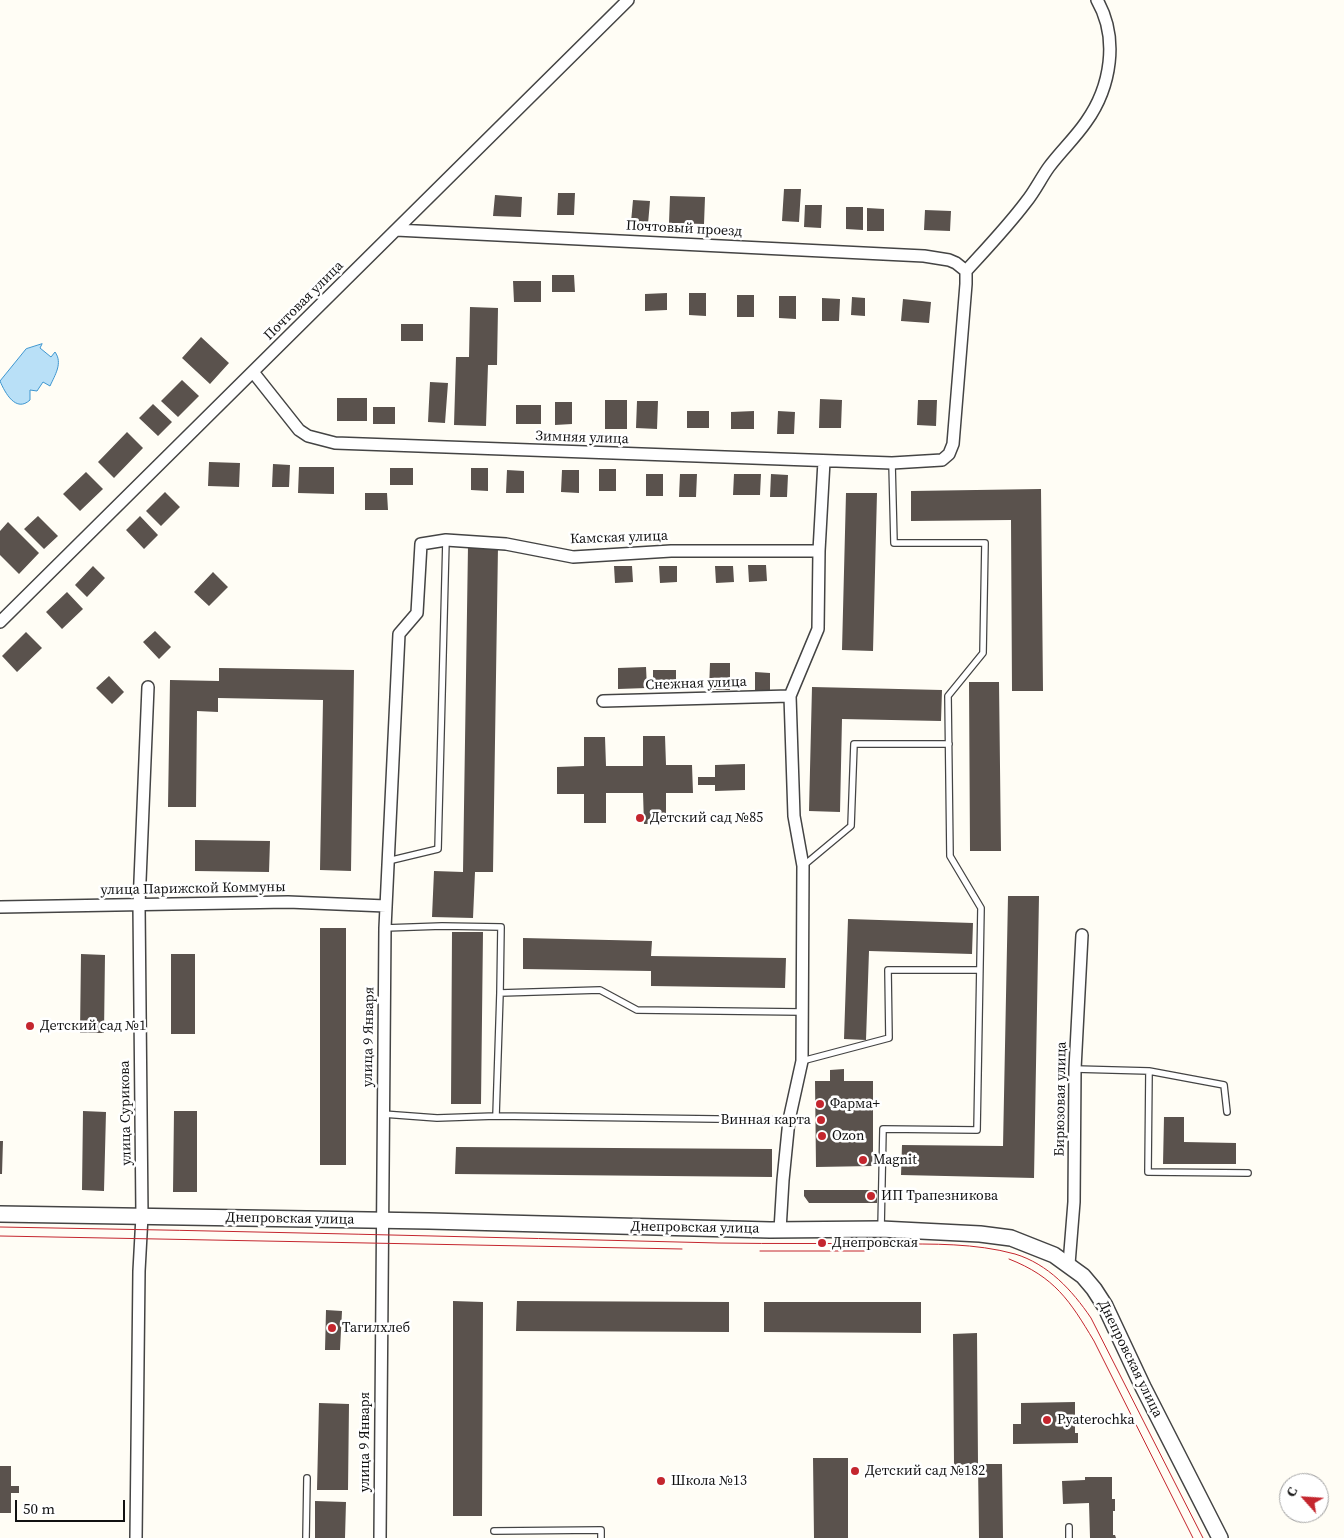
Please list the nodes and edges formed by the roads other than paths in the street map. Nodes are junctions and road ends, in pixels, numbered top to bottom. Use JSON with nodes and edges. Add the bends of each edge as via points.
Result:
{"nodes":[{"id":1,"x":628,"y":0,"type":"edge"},
{"id":2,"x":1097,"y":0,"type":"edge"},
{"id":3,"x":396,"y":230,"type":"junction"},
{"id":4,"x":966,"y":271,"type":"junction"},
{"id":5,"x":253,"y":372,"type":"junction"},
{"id":6,"x":824,"y":461,"type":"junction"},
{"id":7,"x":892,"y":463,"type":"junction"},
{"id":8,"x":446,"y":540,"type":"junction"},
{"id":9,"x":421,"y":544,"type":"joint"},
{"id":10,"x":819,"y":551,"type":"junction"},
{"id":11,"x":0,"y":622,"type":"edge"},
{"id":12,"x":148,"y":687,"type":"dead end"},
{"id":13,"x":790,"y":696,"type":"junction"},
{"id":14,"x":603,"y":702,"type":"dead end"},
{"id":15,"x":949,"y":744,"type":"junction"},
{"id":16,"x":388,"y":861,"type":"junction"},
{"id":17,"x":803,"y":866,"type":"junction"},
{"id":18,"x":139,"y":905,"type":"junction"},
{"id":19,"x":386,"y":906,"type":"junction"},
{"id":20,"x":0,"y":907,"type":"edge"},
{"id":21,"x":385,"y":928,"type":"junction"},
{"id":22,"x":1082,"y":935,"type":"dead end"},
{"id":23,"x":979,"y":970,"type":"junction"},
{"id":24,"x":500,"y":993,"type":"junction"},
{"id":25,"x":802,"y":1012,"type":"junction"},
{"id":26,"x":802,"y":1061,"type":"junction"},
{"id":27,"x":1075,"y":1069,"type":"junction"},
{"id":28,"x":1149,"y":1071,"type":"junction"},
{"id":29,"x":1227,"y":1112,"type":"dead end"},
{"id":30,"x":383,"y":1114,"type":"junction"},
{"id":31,"x":496,"y":1116,"type":"junction"},
{"id":32,"x":789,"y":1120,"type":"junction"},
{"id":33,"x":1248,"y":1173,"type":"dead end"},
{"id":34,"x":0,"y":1214,"type":"edge"},
{"id":35,"x":142,"y":1216,"type":"junction"},
{"id":36,"x":382,"y":1221,"type":"junction"},
{"id":37,"x":881,"y":1229,"type":"junction"},
{"id":38,"x":780,"y":1230,"type":"junction"},
{"id":39,"x":1068,"y":1264,"type":"junction"},
{"id":40,"x":307,"y":1478,"type":"dead end"},
{"id":41,"x":1069,"y":1527,"type":"dead end"},
{"id":42,"x":494,"y":1531,"type":"dead end"},
{"id":43,"x":136,"y":1538,"type":"edge"},
{"id":44,"x":306,"y":1538,"type":"edge"},
{"id":45,"x":380,"y":1538,"type":"edge"},
{"id":46,"x":601,"y":1538,"type":"edge"},
{"id":47,"x":1069,"y":1538,"type":"edge"},
{"id":48,"x":1220,"y":1538,"type":"edge"}],
"edges":[{"from":1,"to":3,"type":"street","name":"Почтовая улица"},
{"from":2,"to":4,"type":"street","via":[[1109,30],[1111,54],[1099,101],[1011,222]]},
{"from":3,"to":4,"type":"street","name":"Почтовый проезд","via":[[924,256],[949,260]]},
{"from":3,"to":5,"type":"street","name":"Почтовая улица"},
{"from":4,"to":7,"type":"street","name":"Зимняя улица","via":[[953,444],[942,460]]},
{"from":5,"to":6,"type":"street","name":"Зимняя улица","via":[[299,430],[308,436],[335,442]]},
{"from":5,"to":11,"type":"street","name":"Почтовая улица"},
{"from":6,"to":7,"type":"street","name":"Зимняя улица"},
{"from":6,"to":10,"type":"street"},
{"from":7,"to":15,"type":"lane","via":[[894,543],[985,543],[983,653],[948,696]]},
{"from":8,"to":9,"type":"street","name":"Камская улица"},
{"from":8,"to":10,"type":"street","name":"Камская улица","via":[[506,544],[573,557],[671,551]]},
{"from":8,"to":16,"type":"lane","via":[[438,849]]},
{"from":9,"to":16,"type":"street","name":"улица 9 Января","via":[[417,613],[399,634]]},
{"from":10,"to":13,"type":"street","via":[[818,629]]},
{"from":12,"to":18,"type":"street","name":"улица Сурикова"},
{"from":13,"to":14,"type":"street","name":"Снежная улица"},
{"from":13,"to":17,"type":"street","via":[[794,816]]},
{"from":15,"to":17,"type":"lane","via":[[854,744],[852,826]]},
{"from":15,"to":23,"type":"lane","via":[[950,856],[980,908]]},
{"from":16,"to":19,"type":"street","name":"улица 9 Января"},
{"from":17,"to":25,"type":"street"},
{"from":18,"to":19,"type":"street","name":"улица Парижской Коммуны","via":[[288,902]]},
{"from":18,"to":20,"type":"street","name":"улица Парижской Коммуны"},
{"from":18,"to":35,"type":"street","name":"улица Сурикова"},
{"from":19,"to":21,"type":"street","name":"улица 9 Января"},
{"from":21,"to":24,"type":"lane","via":[[501,927]]},
{"from":21,"to":30,"type":"street","name":"улица 9 Января"},
{"from":22,"to":27,"type":"street","name":"Бирюзовая улица"},
{"from":23,"to":26,"type":"lane","via":[[888,970],[889,1038]]},
{"from":23,"to":37,"type":"lane","via":[[977,1130],[883,1130]]},
{"from":24,"to":25,"type":"lane","via":[[600,990],[637,1010]]},
{"from":24,"to":31,"type":"lane"},
{"from":25,"to":26,"type":"street"},
{"from":26,"to":32,"type":"street"},
{"from":27,"to":28,"type":"lane"},
{"from":27,"to":39,"type":"street","name":"Бирюзовая улица","via":[[1074,1202]]},
{"from":28,"to":29,"type":"lane","via":[[1224,1085]]},
{"from":28,"to":33,"type":"lane","via":[[1148,1172]]},
{"from":30,"to":31,"type":"lane","via":[[437,1118]]},
{"from":30,"to":36,"type":"street","name":"улица 9 Января"},
{"from":31,"to":32,"type":"lane"},
{"from":32,"to":38,"type":"street"},
{"from":34,"to":35,"type":"street","name":"Днепровская улица"},
{"from":35,"to":36,"type":"street","name":"Днепровская улица"},
{"from":35,"to":43,"type":"street","name":"улица Сурикова"},
{"from":36,"to":38,"type":"street","name":"Днепровская улица"},
{"from":36,"to":45,"type":"street","name":"улица 9 Января"},
{"from":37,"to":38,"type":"street","name":"Днепровская улица"},
{"from":37,"to":39,"type":"street","name":"Днепровская улица","via":[[1011,1238],[1040,1248]]},
{"from":39,"to":48,"type":"street","name":"Днепровская улица","via":[[1083,1276],[1105,1306]]},
{"from":40,"to":44,"type":"lane"},
{"from":41,"to":47,"type":"lane"},
{"from":42,"to":46,"type":"lane","via":[[601,1530]]}]}
